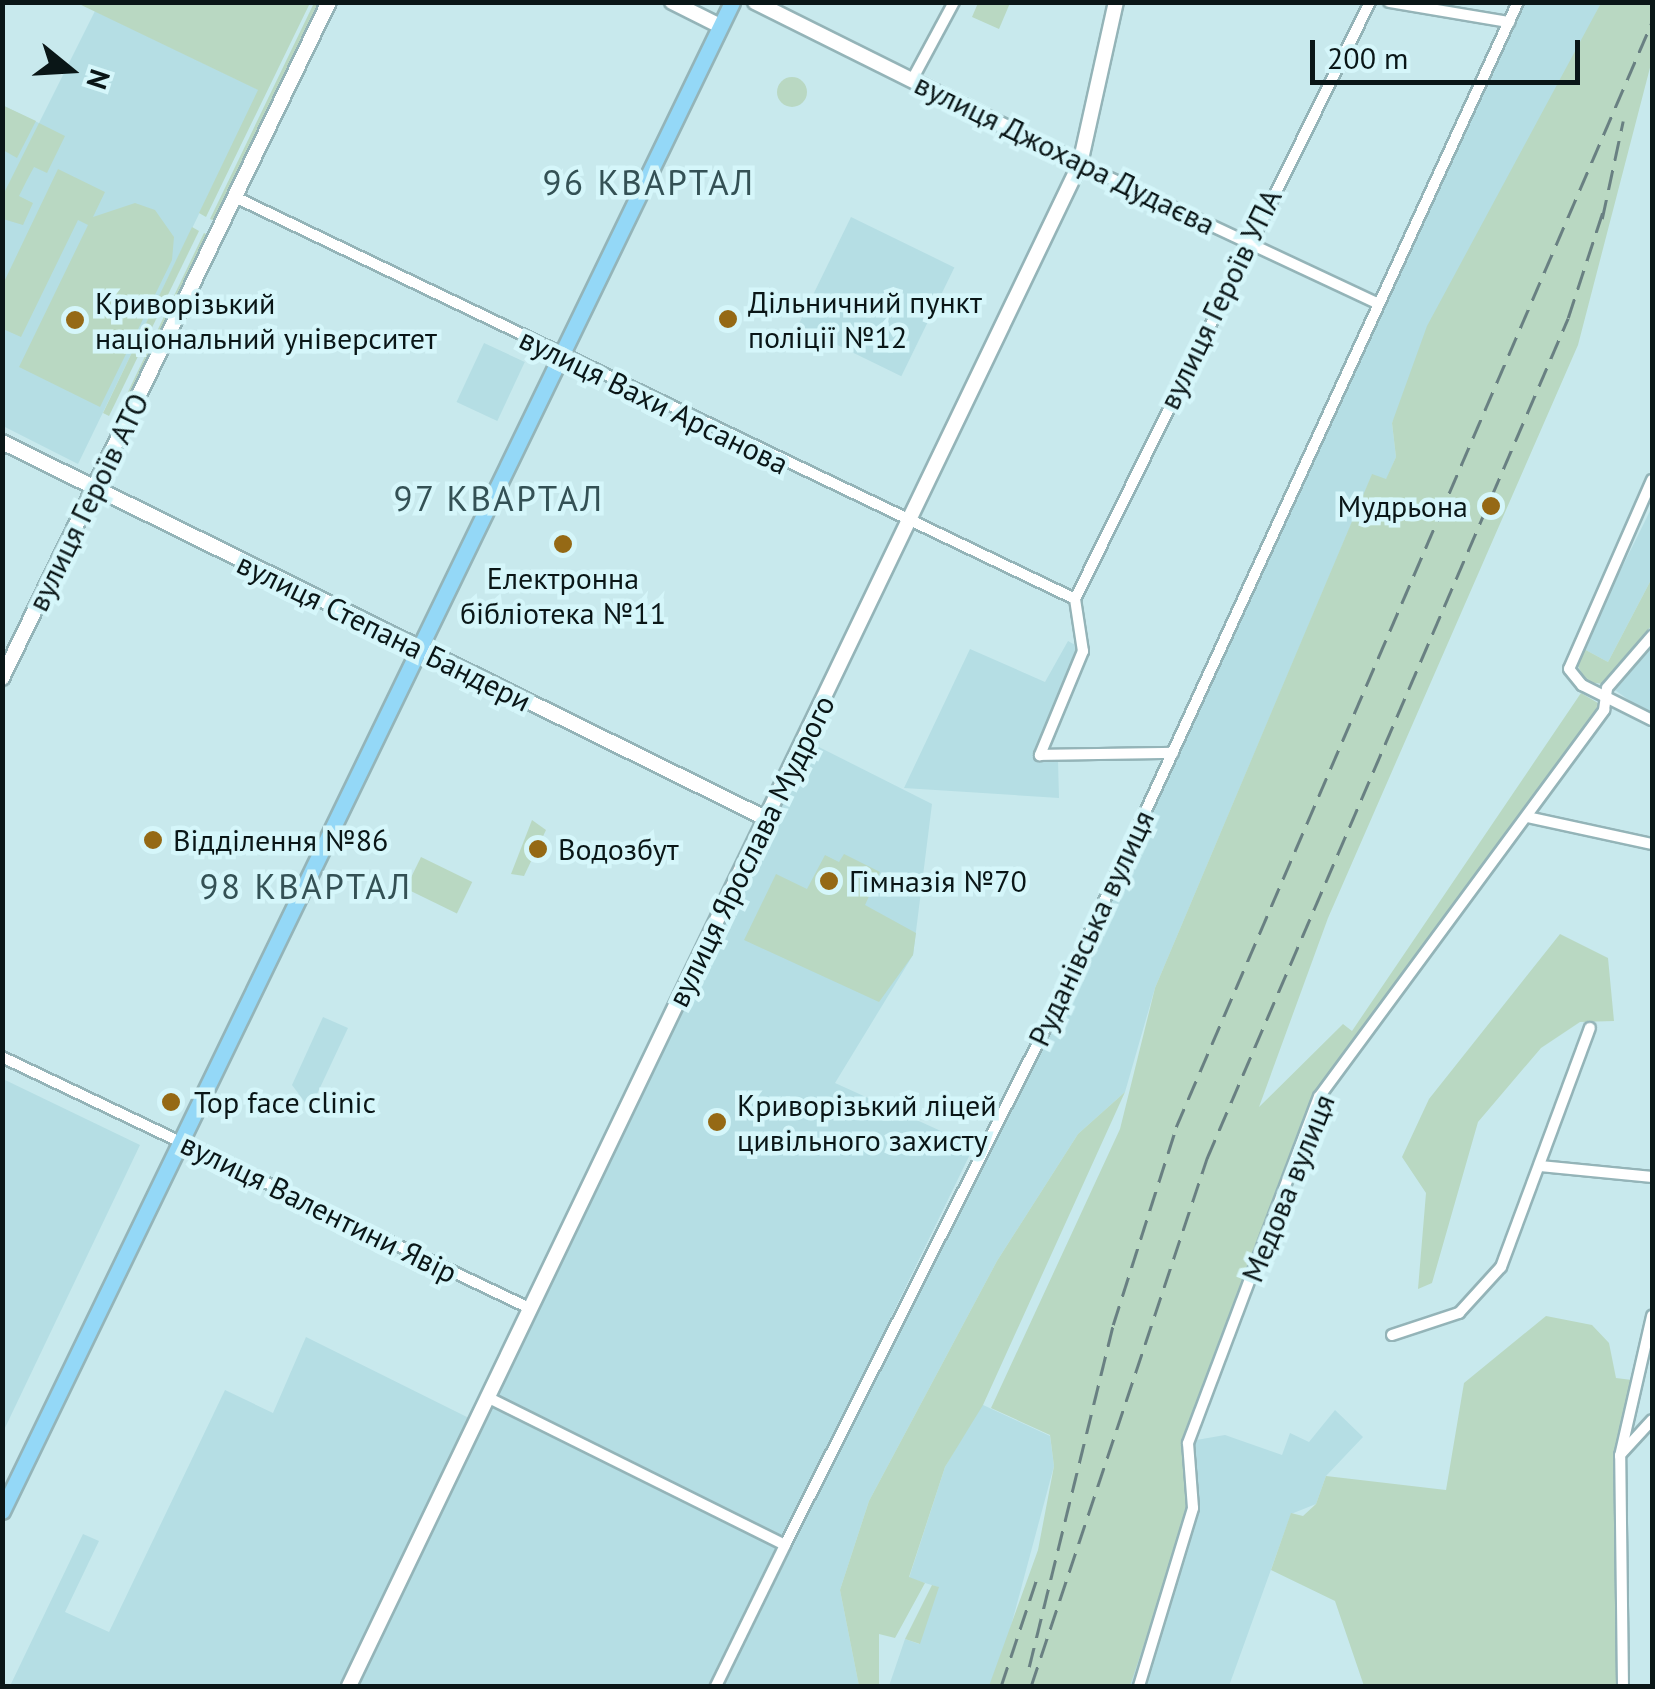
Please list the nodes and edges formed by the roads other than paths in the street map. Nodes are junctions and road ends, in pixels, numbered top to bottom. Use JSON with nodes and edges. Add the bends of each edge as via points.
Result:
{"nodes":[{"id":1,"x":329,"y":2,"type":"edge"},
{"id":2,"x":672,"y":2,"type":"edge"},
{"id":3,"x":732,"y":2,"type":"edge"},
{"id":4,"x":756,"y":2,"type":"edge"},
{"id":5,"x":954,"y":2,"type":"edge"},
{"id":6,"x":1116,"y":2,"type":"edge"},
{"id":7,"x":1370,"y":2,"type":"edge"},
{"id":8,"x":1389,"y":2,"type":"edge"},
{"id":9,"x":1518,"y":2,"type":"edge"},
{"id":10,"x":1509,"y":22,"type":"junction"},
{"id":11,"x":720,"y":26,"type":"junction"},
{"id":12,"x":912,"y":80,"type":"junction"},
{"id":13,"x":1080,"y":164,"type":"junction"},
{"id":14,"x":235,"y":198,"type":"junction"},
{"id":15,"x":1245,"y":240,"type":"junction"},
{"id":16,"x":1377,"y":303,"type":"junction"},
{"id":17,"x":561,"y":356,"type":"junction"},
{"id":18,"x":2,"y":442,"type":"edge"},
{"id":19,"x":1652,"y":480,"type":"edge"},
{"id":20,"x":94,"y":488,"type":"junction"},
{"id":21,"x":910,"y":526,"type":"junction"},
{"id":22,"x":1075,"y":599,"type":"junction"},
{"id":23,"x":1652,"y":636,"type":"edge"},
{"id":24,"x":420,"y":650,"type":"junction"},
{"id":25,"x":2,"y":678,"type":"edge"},
{"id":26,"x":1605,"y":698,"type":"junction"},
{"id":27,"x":1652,"y":720,"type":"edge"},
{"id":28,"x":1172,"y":753,"type":"junction"},
{"id":29,"x":1527,"y":817,"type":"junction"},
{"id":30,"x":766,"y":819,"type":"junction"},
{"id":31,"x":1652,"y":844,"type":"edge"},
{"id":32,"x":1590,"y":1028,"type":"dead end"},
{"id":33,"x":2,"y":1057,"type":"edge"},
{"id":34,"x":182,"y":1142,"type":"junction"},
{"id":35,"x":1540,"y":1166,"type":"junction"},
{"id":36,"x":1652,"y":1178,"type":"edge"},
{"id":37,"x":527,"y":1307,"type":"junction"},
{"id":38,"x":1652,"y":1316,"type":"edge"},
{"id":39,"x":1392,"y":1336,"type":"dead end"},
{"id":40,"x":489,"y":1398,"type":"junction"},
{"id":41,"x":1652,"y":1420,"type":"edge"},
{"id":42,"x":1620,"y":1456,"type":"junction"},
{"id":43,"x":2,"y":1510,"type":"edge"},
{"id":44,"x":785,"y":1544,"type":"junction"},
{"id":45,"x":349,"y":1686,"type":"edge"},
{"id":46,"x":716,"y":1686,"type":"edge"},
{"id":47,"x":1139,"y":1686,"type":"edge"},
{"id":48,"x":1623,"y":1686,"type":"edge"}],
"edges":[{"from":1,"to":14,"type":"street","name":"вулиця Героїв АТО"},
{"from":2,"to":11,"type":"street"},
{"from":3,"to":11,"type":"main road"},
{"from":4,"to":12,"type":"street","name":"вулиця Джохара Дудаєва"},
{"from":5,"to":12,"type":"street"},
{"from":6,"to":13,"type":"street","name":"вулиця Ярослава Мудрого"},
{"from":7,"to":15,"type":"street","name":"вулиця Героїв УПА"},
{"from":8,"to":10,"type":"street"},
{"from":9,"to":10,"type":"street","name":"Руданівська вулиця"},
{"from":10,"to":16,"type":"street","name":"Руданівська вулиця"},
{"from":11,"to":17,"type":"main road"},
{"from":12,"to":13,"type":"street","name":"вулиця Джохара Дудаєва"},
{"from":13,"to":15,"type":"street","name":"вулиця Джохара Дудаєва"},
{"from":13,"to":21,"type":"street","name":"вулиця Ярослава Мудрого"},
{"from":14,"to":17,"type":"street","name":"вулиця Вахи Арсанова"},
{"from":14,"to":20,"type":"street","name":"вулиця Героїв АТО"},
{"from":15,"to":16,"type":"street","name":"вулиця Джохара Дудаєва"},
{"from":15,"to":22,"type":"street","name":"вулиця Героїв УПА"},
{"from":16,"to":28,"type":"street","name":"Руданівська вулиця"},
{"from":17,"to":21,"type":"street","name":"вулиця Вахи Арсанова"},
{"from":17,"to":24,"type":"main road"},
{"from":18,"to":20,"type":"street","name":"вулиця Степана Бандери"},
{"from":19,"to":26,"type":"street","via":[[1573,643],[1568,668]]},
{"from":20,"to":24,"type":"street","name":"вулиця Степана Бандери"},
{"from":20,"to":25,"type":"street","name":"вулиця Героїв АТО"},
{"from":21,"to":22,"type":"street","name":"вулиця Вахи Арсанова"},
{"from":21,"to":30,"type":"street","name":"вулиця Ярослава Мудрого"},
{"from":22,"to":28,"type":"street","via":[[1083,652],[1040,754]]},
{"from":23,"to":26,"type":"street","name":"Медова вулиця"},
{"from":24,"to":30,"type":"street","name":"вулиця Степана Бандери"},
{"from":24,"to":34,"type":"main road"},
{"from":26,"to":27,"type":"street"},
{"from":26,"to":29,"type":"street","name":"Медова вулиця"},
{"from":28,"to":44,"type":"street","name":"Руданівська вулиця","via":[[1050,1019]]},
{"from":29,"to":31,"type":"street"},
{"from":29,"to":47,"type":"street","name":"Медова вулиця","via":[[1319,1098],[1188,1443],[1193,1508]]},
{"from":30,"to":37,"type":"street","name":"вулиця Ярослава Мудрого"},
{"from":32,"to":35,"type":"street"},
{"from":33,"to":34,"type":"street","name":"вулиця Валентини Явір"},
{"from":34,"to":37,"type":"street","name":"вулиця Валентини Явір"},
{"from":34,"to":43,"type":"main road"},
{"from":35,"to":36,"type":"street"},
{"from":35,"to":39,"type":"street","via":[[1509,1250],[1481,1294],[1453,1316]]},
{"from":37,"to":40,"type":"street","name":"вулиця Ярослава Мудрого"},
{"from":38,"to":42,"type":"street"},
{"from":40,"to":44,"type":"street"},
{"from":40,"to":45,"type":"street","name":"вулиця Ярослава Мудрого"},
{"from":41,"to":42,"type":"street"},
{"from":42,"to":48,"type":"street"},
{"from":44,"to":46,"type":"street","name":"Руданівська вулиця"}]}
